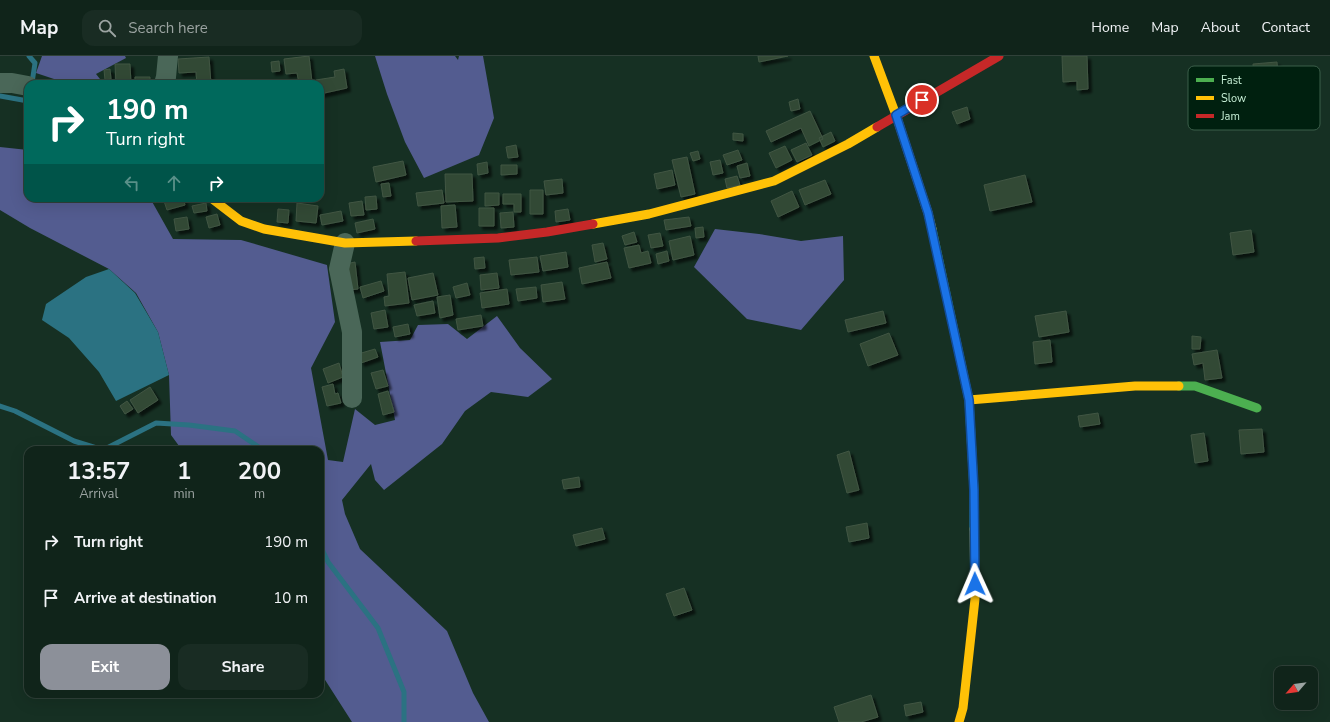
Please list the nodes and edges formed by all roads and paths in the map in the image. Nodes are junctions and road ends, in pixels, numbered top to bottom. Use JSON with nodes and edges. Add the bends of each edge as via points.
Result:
{"nodes":[{"id":1,"x":168,"y":56,"type":"edge"},
{"id":2,"x":874,"y":56,"type":"edge"},
{"id":3,"x":999,"y":56,"type":"edge"},
{"id":4,"x":165,"y":80,"type":"edge"},
{"id":5,"x":0,"y":83,"type":"edge"},
{"id":6,"x":24,"y":85,"type":"edge"},
{"id":7,"x":896,"y":115,"type":"junction"},
{"id":8,"x":216,"y":202,"type":"edge"},
{"id":9,"x":345,"y":243,"type":"junction"},
{"id":10,"x":352,"y":398,"type":"dead end"},
{"id":11,"x":969,"y":400,"type":"junction"},
{"id":12,"x":1257,"y":408,"type":"dead end"},
{"id":13,"x":959,"y":722,"type":"edge"}],
"edges":[{"from":1,"to":4,"type":"street"},
{"from":2,"to":7,"type":"street"},
{"from":3,"to":7,"type":"street"},
{"from":5,"to":6,"type":"street"},
{"from":7,"to":9,"type":"street","via":[[848,144],[774,181],[650,214],[498,238]]},
{"from":7,"to":11,"type":"street","via":[[928,213]]},
{"from":8,"to":9,"type":"street","via":[[241,221],[264,229]]},
{"from":9,"to":10,"type":"street","via":[[339,269],[352,332]]},
{"from":11,"to":12,"type":"street","via":[[1135,386],[1195,386]]},
{"from":11,"to":13,"type":"street","via":[[974,490],[975,599],[963,708]]}]}
